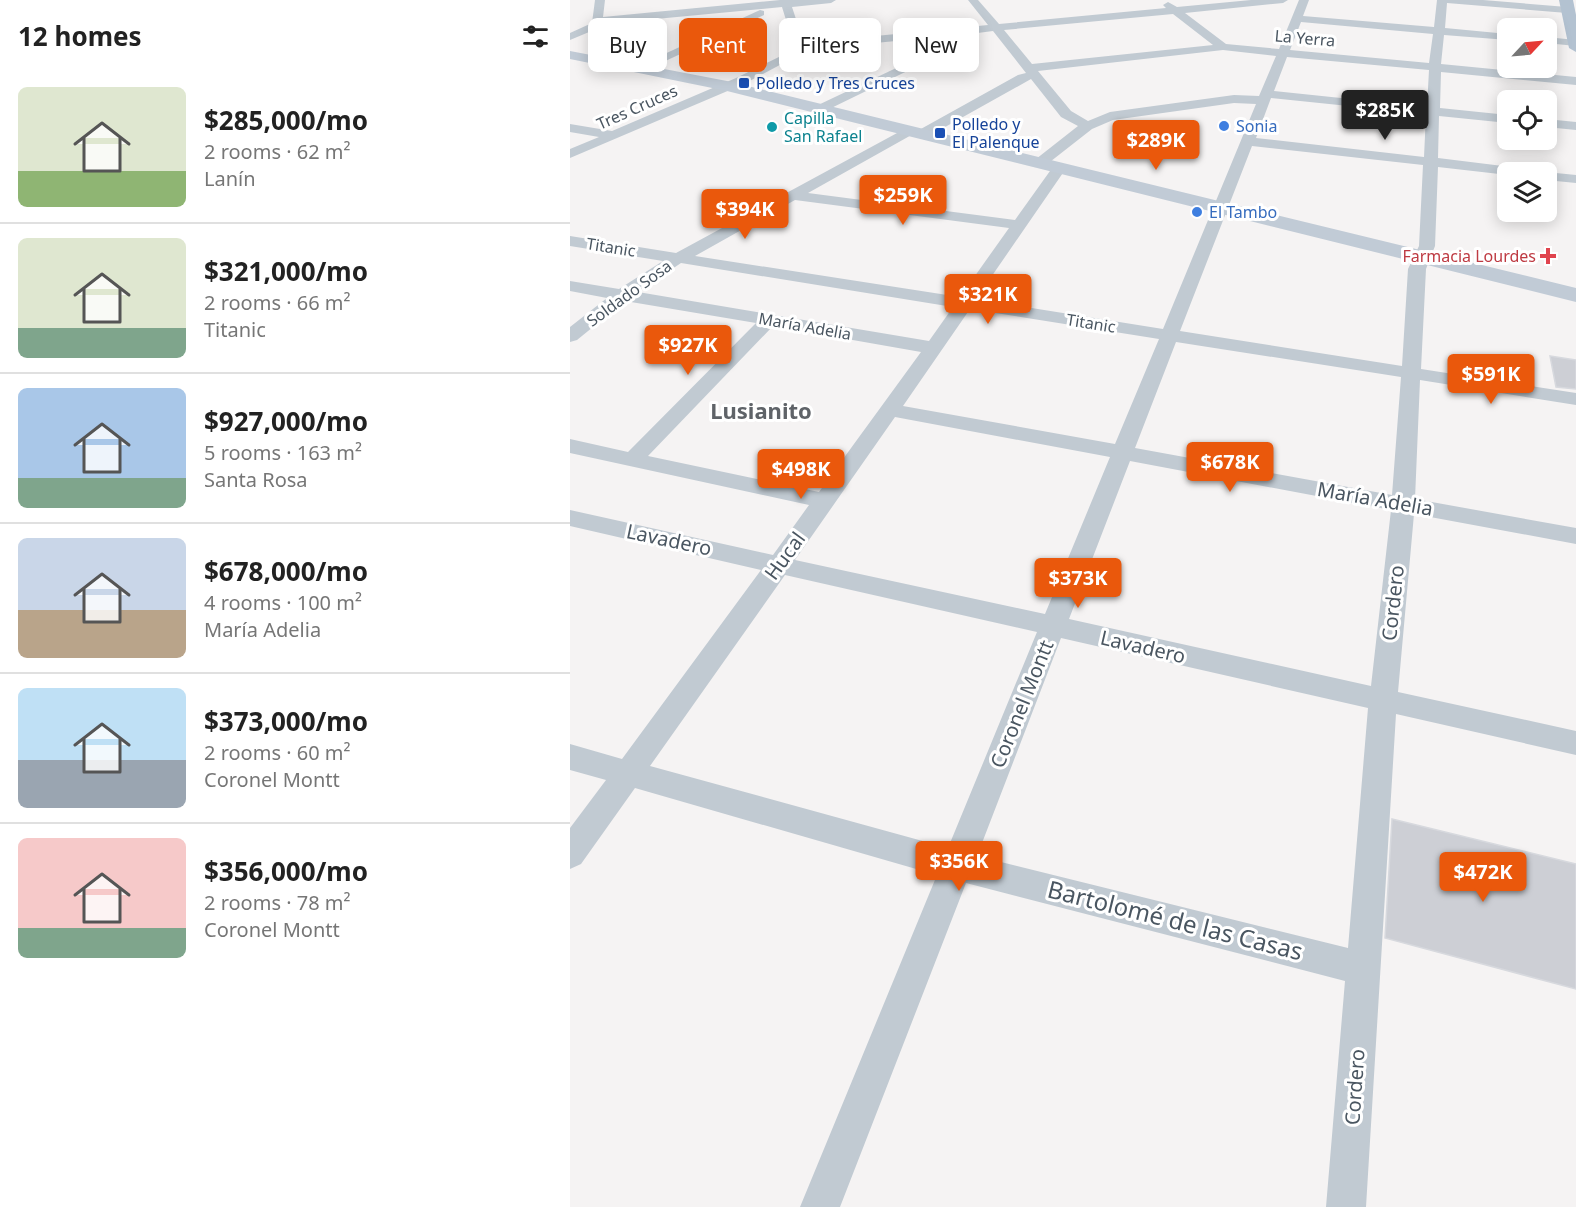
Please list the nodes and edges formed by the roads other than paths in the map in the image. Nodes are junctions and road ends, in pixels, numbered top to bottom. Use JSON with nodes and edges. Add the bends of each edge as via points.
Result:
{"nodes":[{"id":1,"x":600,"y":0,"type":"edge"},
{"id":2,"x":831,"y":0,"type":"edge"},
{"id":3,"x":973,"y":0,"type":"edge"},
{"id":4,"x":1162,"y":0,"type":"edge"},
{"id":5,"x":1443,"y":0,"type":"edge"},
{"id":6,"x":782,"y":3,"type":"edge"},
{"id":7,"x":1566,"y":5,"type":"edge"},
{"id":8,"x":1294,"y":6,"type":"edge"},
{"id":9,"x":1176,"y":10,"type":"junction"},
{"id":10,"x":598,"y":18,"type":"edge"},
{"id":11,"x":629,"y":18,"type":"edge"},
{"id":12,"x":788,"y":18,"type":"edge"},
{"id":13,"x":997,"y":28,"type":"junction"},
{"id":14,"x":588,"y":29,"type":"edge"},
{"id":15,"x":982,"y":30,"type":"junction"},
{"id":16,"x":1439,"y":31,"type":"junction"},
{"id":17,"x":1497,"y":36,"type":"edge"},
{"id":18,"x":570,"y":37,"type":"edge"},
{"id":19,"x":881,"y":39,"type":"edge"},
{"id":20,"x":1557,"y":42,"type":"edge"},
{"id":21,"x":1576,"y":45,"type":"edge"},
{"id":22,"x":1223,"y":47,"type":"junction"},
{"id":23,"x":1282,"y":53,"type":"junction"},
{"id":24,"x":570,"y":55,"type":"edge"},
{"id":25,"x":667,"y":56,"type":"edge"},
{"id":26,"x":588,"y":58,"type":"edge"},
{"id":27,"x":779,"y":61,"type":"edge"},
{"id":28,"x":1436,"y":67,"type":"junction"},
{"id":29,"x":1033,"y":71,"type":"junction"},
{"id":30,"x":659,"y":72,"type":"edge"},
{"id":31,"x":1576,"y":81,"type":"edge"},
{"id":32,"x":727,"y":86,"type":"junction"},
{"id":33,"x":1266,"y":97,"type":"junction"},
{"id":34,"x":821,"y":109,"type":"junction"},
{"id":35,"x":1434,"y":111,"type":"junction"},
{"id":36,"x":1497,"y":118,"type":"edge"},
{"id":37,"x":1557,"y":124,"type":"edge"},
{"id":38,"x":1087,"y":126,"type":"junction"},
{"id":39,"x":1576,"y":126,"type":"edge"},
{"id":40,"x":570,"y":128,"type":"edge"},
{"id":41,"x":917,"y":132,"type":"junction"},
{"id":42,"x":613,"y":135,"type":"junction"},
{"id":43,"x":1247,"y":141,"type":"junction"},
{"id":44,"x":570,"y":154,"type":"edge"},
{"id":45,"x":1432,"y":162,"type":"junction"},
{"id":46,"x":1051,"y":164,"type":"junction"},
{"id":47,"x":1497,"y":169,"type":"edge"},
{"id":48,"x":1557,"y":177,"type":"edge"},
{"id":49,"x":1576,"y":179,"type":"edge"},
{"id":50,"x":792,"y":195,"type":"junction"},
{"id":51,"x":1222,"y":207,"type":"junction"},
{"id":52,"x":1018,"y":225,"type":"junction"},
{"id":53,"x":570,"y":241,"type":"edge"},
{"id":54,"x":1422,"y":257,"type":"junction"},
{"id":55,"x":678,"y":258,"type":"junction"},
{"id":56,"x":570,"y":286,"type":"edge"},
{"id":57,"x":623,"y":294,"type":"junction"},
{"id":58,"x":1576,"y":295,"type":"edge"},
{"id":59,"x":964,"y":303,"type":"junction"},
{"id":60,"x":770,"y":319,"type":"junction"},
{"id":61,"x":570,"y":336,"type":"edge"},
{"id":62,"x":1169,"y":336,"type":"junction"},
{"id":63,"x":934,"y":348,"type":"junction"},
{"id":64,"x":1413,"y":374,"type":"junction"},
{"id":65,"x":1576,"y":399,"type":"edge"},
{"id":66,"x":890,"y":410,"type":"junction"},
{"id":67,"x":570,"y":447,"type":"edge"},
{"id":68,"x":1123,"y":453,"type":"junction"},
{"id":69,"x":633,"y":459,"type":"junction"},
{"id":70,"x":825,"y":501,"type":"junction"},
{"id":71,"x":1403,"y":504,"type":"junction"},
{"id":72,"x":570,"y":518,"type":"edge"},
{"id":73,"x":1576,"y":536,"type":"edge"},
{"id":74,"x":779,"y":563,"type":"junction"},
{"id":75,"x":1053,"y":626,"type":"junction"},
{"id":76,"x":1383,"y":702,"type":"junction"},
{"id":77,"x":1576,"y":743,"type":"edge"},
{"id":78,"x":570,"y":757,"type":"edge"},
{"id":79,"x":626,"y":773,"type":"junction"},
{"id":80,"x":570,"y":854,"type":"edge"},
{"id":81,"x":958,"y":866,"type":"junction"},
{"id":82,"x":1364,"y":969,"type":"junction"},
{"id":83,"x":820,"y":1207,"type":"edge"},
{"id":84,"x":1346,"y":1207,"type":"edge"}],
"edges":[{"from":1,"to":10,"type":"street"},
{"from":2,"to":6,"type":"street"},
{"from":3,"to":13,"type":"street"},
{"from":4,"to":9,"type":"street"},
{"from":5,"to":7,"type":"street"},
{"from":5,"to":16,"type":"street","name":"Cordero"},
{"from":6,"to":11,"type":"street"},
{"from":6,"to":12,"type":"street"},
{"from":6,"to":25,"type":"street"},
{"from":7,"to":21,"type":"main road"},
{"from":8,"to":9,"type":"street"},
{"from":8,"to":16,"type":"street"},
{"from":8,"to":23,"type":"street","name":"Coronel Montt"},
{"from":9,"to":13,"type":"street"},
{"from":9,"to":22,"type":"street"},
{"from":13,"to":15,"type":"street"},
{"from":13,"to":29,"type":"street"},
{"from":14,"to":18,"type":"street"},
{"from":15,"to":19,"type":"street"},
{"from":15,"to":34,"type":"street"},
{"from":16,"to":17,"type":"street"},
{"from":16,"to":28,"type":"street","name":"Cordero"},
{"from":20,"to":21,"type":"street"},
{"from":22,"to":23,"type":"street","name":"La Yerra"},
{"from":22,"to":29,"type":"street","name":"La Yerra"},
{"from":23,"to":28,"type":"street","name":"La Yerra"},
{"from":23,"to":33,"type":"street","name":"Coronel Montt"},
{"from":24,"to":26,"type":"main road"},
{"from":27,"to":32,"type":"street","name":"Tres Cruces"},
{"from":28,"to":31,"type":"street","name":"La Yerra"},
{"from":28,"to":35,"type":"street","name":"Cordero"},
{"from":29,"to":38,"type":"street","via":[[1066,114]]},
{"from":29,"to":41,"type":"street","name":"La Yerra"},
{"from":30,"to":32,"type":"main road"},
{"from":32,"to":34,"type":"main road"},
{"from":32,"to":42,"type":"street","name":"Tres Cruces"},
{"from":33,"to":35,"type":"street","name":"Hucal"},
{"from":33,"to":38,"type":"street","name":"Hucal","via":[[1110,116]]},
{"from":33,"to":43,"type":"street","name":"Coronel Montt"},
{"from":34,"to":41,"type":"main road"},
{"from":35,"to":36,"type":"street","name":"Hucal"},
{"from":35,"to":45,"type":"street","name":"Cordero"},
{"from":37,"to":39,"type":"street"},
{"from":38,"to":46,"type":"street","name":"Hucal"},
{"from":40,"to":42,"type":"street"},
{"from":41,"to":46,"type":"main road"},
{"from":41,"to":50,"type":"street","name":"Soldado Sosa"},
{"from":42,"to":44,"type":"street","name":"Tres Cruces"},
{"from":43,"to":45,"type":"street"},
{"from":43,"to":51,"type":"street","name":"Coronel Montt"},
{"from":45,"to":47,"type":"street"},
{"from":45,"to":54,"type":"street","name":"Cordero","via":[[1427,246]]},
{"from":46,"to":51,"type":"main road"},
{"from":46,"to":52,"type":"street","name":"Hucal"},
{"from":48,"to":49,"type":"street"},
{"from":50,"to":52,"type":"street"},
{"from":50,"to":55,"type":"street","name":"Soldado Sosa"},
{"from":51,"to":54,"type":"main road"},
{"from":51,"to":62,"type":"street","name":"Coronel Montt"},
{"from":52,"to":59,"type":"street","name":"Hucal"},
{"from":53,"to":55,"type":"street","name":"Titanic"},
{"from":54,"to":58,"type":"main road"},
{"from":54,"to":64,"type":"street","name":"Cordero","via":[[1417,269]]},
{"from":55,"to":57,"type":"street","name":"Soldado Sosa"},
{"from":55,"to":59,"type":"street","name":"Titanic"},
{"from":56,"to":57,"type":"street","name":"María Adelia"},
{"from":57,"to":60,"type":"street","name":"María Adelia"},
{"from":57,"to":61,"type":"street","name":"Soldado Sosa"},
{"from":59,"to":62,"type":"street","name":"Titanic"},
{"from":59,"to":63,"type":"street","name":"Hucal"},
{"from":60,"to":63,"type":"street","name":"María Adelia"},
{"from":60,"to":69,"type":"street"},
{"from":62,"to":64,"type":"street","name":"Titanic"},
{"from":62,"to":68,"type":"street","name":"Coronel Montt"},
{"from":63,"to":66,"type":"street","name":"Hucal"},
{"from":64,"to":65,"type":"street","name":"Titanic"},
{"from":64,"to":71,"type":"street","name":"Cordero"},
{"from":66,"to":68,"type":"street","name":"María Adelia"},
{"from":66,"to":70,"type":"street","name":"Hucal"},
{"from":67,"to":69,"type":"street"},
{"from":68,"to":71,"type":"street","name":"María Adelia"},
{"from":68,"to":75,"type":"street","name":"Coronel Montt"},
{"from":69,"to":70,"type":"street"},
{"from":70,"to":74,"type":"street","name":"Hucal"},
{"from":71,"to":73,"type":"street","name":"María Adelia"},
{"from":71,"to":76,"type":"street","name":"Cordero"},
{"from":72,"to":74,"type":"street","name":"Lavadero"},
{"from":74,"to":75,"type":"street","name":"Lavadero"},
{"from":74,"to":79,"type":"street","name":"Hucal"},
{"from":75,"to":76,"type":"street","name":"Lavadero"},
{"from":75,"to":81,"type":"street","name":"Coronel Montt"},
{"from":76,"to":77,"type":"street","name":"Lavadero"},
{"from":76,"to":82,"type":"street","name":"Cordero"},
{"from":78,"to":79,"type":"street","name":"Bartolomé de las Casas"},
{"from":79,"to":80,"type":"street","name":"Hucal"},
{"from":79,"to":81,"type":"street","name":"Bartolomé de las Casas"},
{"from":81,"to":82,"type":"street","name":"Bartolomé de las Casas"},
{"from":81,"to":83,"type":"street","name":"Coronel Montt"},
{"from":82,"to":84,"type":"street","name":"Cordero"}]}
